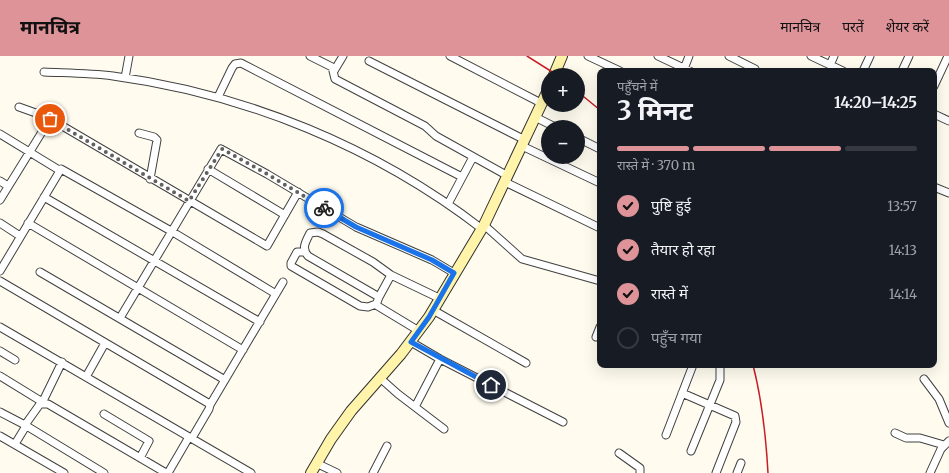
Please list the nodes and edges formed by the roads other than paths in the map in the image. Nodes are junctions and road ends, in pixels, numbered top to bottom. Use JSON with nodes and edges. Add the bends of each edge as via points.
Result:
{"nodes":[{"id":1,"x":129,"y":56,"type":"edge"},
{"id":2,"x":310,"y":56,"type":"edge"},
{"id":3,"x":343,"y":56,"type":"edge"},
{"id":4,"x":450,"y":56,"type":"edge"},
{"id":5,"x":562,"y":56,"type":"edge"},
{"id":6,"x":588,"y":56,"type":"edge"},
{"id":7,"x":658,"y":56,"type":"edge"},
{"id":8,"x":689,"y":56,"type":"edge"},
{"id":9,"x":729,"y":56,"type":"edge"},
{"id":10,"x":811,"y":56,"type":"edge"},
{"id":11,"x":834,"y":56,"type":"edge"},
{"id":12,"x":870,"y":56,"type":"edge"},
{"id":13,"x":909,"y":56,"type":"edge"},
{"id":14,"x":948,"y":56,"type":"edge"},
{"id":15,"x":369,"y":61,"type":"dead end"},
{"id":16,"x":557,"y":68,"type":"edge"},
{"id":17,"x":614,"y":68,"type":"edge"},
{"id":18,"x":683,"y":68,"type":"edge"},
{"id":19,"x":687,"y":68,"type":"edge"},
{"id":20,"x":753,"y":68,"type":"edge"},
{"id":21,"x":834,"y":68,"type":"edge"},
{"id":22,"x":836,"y":68,"type":"edge"},
{"id":23,"x":864,"y":68,"type":"edge"},
{"id":24,"x":903,"y":68,"type":"edge"},
{"id":25,"x":334,"y":71,"type":"junction"},
{"id":26,"x":44,"y":72,"type":"dead end"},
{"id":27,"x":126,"y":78,"type":"junction"},
{"id":28,"x":937,"y":80,"type":"edge"},
{"id":29,"x":218,"y":97,"type":"junction"},
{"id":30,"x":541,"y":103,"type":"joint"},
{"id":31,"x":19,"y":107,"type":"dead end"},
{"id":32,"x":937,"y":115,"type":"edge"},
{"id":33,"x":535,"y":117,"type":"junction"},
{"id":34,"x":50,"y":119,"type":"junction"},
{"id":35,"x":541,"y":120,"type":"edge"},
{"id":36,"x":949,"y":121,"type":"edge"},
{"id":37,"x":139,"y":133,"type":"dead end"},
{"id":38,"x":0,"y":134,"type":"edge"},
{"id":39,"x":585,"y":142,"type":"edge"},
{"id":40,"x":523,"y":143,"type":"junction"},
{"id":41,"x":597,"y":148,"type":"edge"},
{"id":42,"x":28,"y":153,"type":"junction"},
{"id":43,"x":473,"y":156,"type":"junction"},
{"id":44,"x":208,"y":169,"type":"junction"},
{"id":45,"x":59,"y":170,"type":"junction"},
{"id":46,"x":462,"y":177,"type":"junction"},
{"id":47,"x":150,"y":179,"type":"junction"},
{"id":48,"x":507,"y":179,"type":"junction"},
{"id":49,"x":597,"y":180,"type":"edge"},
{"id":50,"x":0,"y":182,"type":"edge"},
{"id":51,"x":8,"y":186,"type":"junction"},
{"id":52,"x":937,"y":188,"type":"edge"},
{"id":53,"x":298,"y":192,"type":"junction"},
{"id":54,"x":949,"y":193,"type":"edge"},
{"id":55,"x":44,"y":197,"type":"junction"},
{"id":56,"x":0,"y":200,"type":"edge"},
{"id":57,"x":189,"y":201,"type":"junction"},
{"id":58,"x":448,"y":204,"type":"junction"},
{"id":59,"x":285,"y":215,"type":"junction"},
{"id":60,"x":28,"y":223,"type":"junction"},
{"id":61,"x":0,"y":224,"type":"edge"},
{"id":62,"x":597,"y":226,"type":"edge"},
{"id":63,"x":483,"y":227,"type":"junction"},
{"id":64,"x":171,"y":231,"type":"junction"},
{"id":65,"x":20,"y":236,"type":"junction"},
{"id":66,"x":305,"y":252,"type":"junction"},
{"id":67,"x":154,"y":261,"type":"junction"},
{"id":68,"x":0,"y":271,"type":"edge"},
{"id":69,"x":40,"y":272,"type":"dead end"},
{"id":70,"x":454,"y":273,"type":"junction"},
{"id":71,"x":391,"y":275,"type":"junction"},
{"id":72,"x":597,"y":280,"type":"edge"},
{"id":73,"x":0,"y":281,"type":"edge"},
{"id":74,"x":283,"y":282,"type":"dead end"},
{"id":75,"x":138,"y":288,"type":"junction"},
{"id":76,"x":276,"y":294,"type":"junction"},
{"id":77,"x":439,"y":298,"type":"junction"},
{"id":78,"x":377,"y":300,"type":"junction"},
{"id":79,"x":433,"y":310,"type":"junction"},
{"id":80,"x":120,"y":318,"type":"junction"},
{"id":81,"x":260,"y":322,"type":"junction"},
{"id":82,"x":0,"y":327,"type":"edge"},
{"id":83,"x":419,"y":331,"type":"junction"},
{"id":84,"x":411,"y":342,"type":"junction"},
{"id":85,"x":105,"y":343,"type":"junction"},
{"id":86,"x":243,"y":350,"type":"junction"},
{"id":87,"x":0,"y":351,"type":"edge"},
{"id":88,"x":440,"y":359,"type":"junction"},
{"id":89,"x":15,"y":360,"type":"dead end"},
{"id":90,"x":62,"y":362,"type":"junction"},
{"id":91,"x":526,"y":363,"type":"dead end"},
{"id":92,"x":692,"y":368,"type":"edge"},
{"id":93,"x":720,"y":368,"type":"edge"},
{"id":94,"x":0,"y":376,"type":"edge"},
{"id":95,"x":86,"y":376,"type":"junction"},
{"id":96,"x":380,"y":378,"type":"junction"},
{"id":97,"x":924,"y":379,"type":"dead end"},
{"id":98,"x":225,"y":380,"type":"junction"},
{"id":99,"x":682,"y":393,"type":"junction"},
{"id":100,"x":43,"y":402,"type":"junction"},
{"id":101,"x":210,"y":405,"type":"junction"},
{"id":102,"x":710,"y":405,"type":"junction"},
{"id":103,"x":415,"y":407,"type":"junction"},
{"id":104,"x":0,"y":412,"type":"edge"},
{"id":105,"x":104,"y":414,"type":"dead end"},
{"id":106,"x":563,"y":422,"type":"dead end"},
{"id":107,"x":949,"y":423,"type":"edge"},
{"id":108,"x":25,"y":426,"type":"junction"},
{"id":109,"x":444,"y":429,"type":"dead end"},
{"id":110,"x":895,"y":433,"type":"dead end"},
{"id":111,"x":666,"y":435,"type":"dead end"},
{"id":112,"x":0,"y":436,"type":"edge"},
{"id":113,"x":190,"y":437,"type":"junction"},
{"id":114,"x":947,"y":443,"type":"edge"},
{"id":115,"x":15,"y":444,"type":"junction"},
{"id":116,"x":387,"y":446,"type":"dead end"},
{"id":117,"x":691,"y":451,"type":"dead end"},
{"id":118,"x":619,"y":453,"type":"dead end"},
{"id":119,"x":140,"y":458,"type":"junction"},
{"id":120,"x":316,"y":463,"type":"junction"},
{"id":121,"x":741,"y":463,"type":"dead end"},
{"id":122,"x":64,"y":473,"type":"edge"},
{"id":123,"x":104,"y":473,"type":"edge"},
{"id":124,"x":167,"y":473,"type":"edge"},
{"id":125,"x":251,"y":473,"type":"edge"},
{"id":126,"x":310,"y":473,"type":"edge"},
{"id":127,"x":337,"y":473,"type":"edge"},
{"id":128,"x":373,"y":473,"type":"edge"},
{"id":129,"x":640,"y":473,"type":"edge"},
{"id":130,"x":716,"y":473,"type":"edge"},
{"id":131,"x":737,"y":473,"type":"edge"},
{"id":132,"x":930,"y":473,"type":"edge"}],
"edges":[{"from":1,"to":27,"type":"street"},
{"from":2,"to":25,"type":"street","via":[[332,67]]},
{"from":3,"to":25,"type":"street"},
{"from":4,"to":30,"type":"street"},
{"from":5,"to":16,"type":"main road"},
{"from":6,"to":17,"type":"street"},
{"from":7,"to":18,"type":"street"},
{"from":8,"to":19,"type":"street"},
{"from":9,"to":20,"type":"street"},
{"from":10,"to":21,"type":"street"},
{"from":11,"to":22,"type":"street"},
{"from":12,"to":23,"type":"street"},
{"from":13,"to":24,"type":"street"},
{"from":14,"to":28,"type":"street"},
{"from":15,"to":40,"type":"street"},
{"from":25,"to":43,"type":"street","via":[[335,79],[425,126],[436,136]]},
{"from":26,"to":27,"type":"street"},
{"from":27,"to":29,"type":"street"},
{"from":29,"to":46,"type":"street","via":[[232,68],[241,63]]},
{"from":29,"to":58,"type":"street","via":[[339,142]]},
{"from":30,"to":33,"type":"main road"},
{"from":31,"to":34,"type":"street"},
{"from":32,"to":36,"type":"street"},
{"from":33,"to":35,"type":"street"},
{"from":33,"to":40,"type":"main road"},
{"from":34,"to":42,"type":"street"},
{"from":34,"to":47,"type":"street"},
{"from":37,"to":47,"type":"street","via":[[157,140]]},
{"from":38,"to":42,"type":"street"},
{"from":39,"to":41,"type":"street"},
{"from":40,"to":48,"type":"main road"},
{"from":40,"to":49,"type":"street"},
{"from":42,"to":45,"type":"street"},
{"from":42,"to":51,"type":"street"},
{"from":43,"to":46,"type":"street"},
{"from":43,"to":48,"type":"street"},
{"from":44,"to":53,"type":"street","via":[[220,150],[225,149]]},
{"from":44,"to":57,"type":"street"},
{"from":44,"to":59,"type":"street"},
{"from":45,"to":55,"type":"street"},
{"from":45,"to":64,"type":"street"},
{"from":46,"to":58,"type":"street"},
{"from":47,"to":57,"type":"street"},
{"from":48,"to":62,"type":"street"},
{"from":48,"to":63,"type":"main road"},
{"from":50,"to":51,"type":"street"},
{"from":51,"to":56,"type":"street"},
{"from":52,"to":54,"type":"street"},
{"from":53,"to":59,"type":"street"},
{"from":53,"to":70,"type":"street","via":[[356,227],[432,260]]},
{"from":55,"to":60,"type":"street"},
{"from":55,"to":67,"type":"street"},
{"from":57,"to":59,"type":"street","via":[[267,246]]},
{"from":57,"to":64,"type":"street"},
{"from":58,"to":63,"type":"street"},
{"from":60,"to":65,"type":"street"},
{"from":60,"to":75,"type":"street"},
{"from":61,"to":65,"type":"street"},
{"from":63,"to":70,"type":"main road"},
{"from":63,"to":72,"type":"street","via":[[522,259]]},
{"from":64,"to":67,"type":"street"},
{"from":64,"to":76,"type":"street"},
{"from":65,"to":68,"type":"street"},
{"from":66,"to":71,"type":"street","via":[[304,245],[310,233],[318,232],[373,262]]},
{"from":66,"to":78,"type":"street"},
{"from":66,"to":78,"type":"street","via":[[297,252],[291,266],[364,308]]},
{"from":67,"to":75,"type":"street"},
{"from":67,"to":81,"type":"street"},
{"from":69,"to":80,"type":"street"},
{"from":70,"to":77,"type":"main road"},
{"from":71,"to":77,"type":"street"},
{"from":71,"to":78,"type":"street"},
{"from":73,"to":85,"type":"street"},
{"from":74,"to":76,"type":"street"},
{"from":75,"to":80,"type":"street"},
{"from":75,"to":86,"type":"street"},
{"from":76,"to":81,"type":"street"},
{"from":77,"to":79,"type":"main road"},
{"from":78,"to":83,"type":"street","via":[[379,308]]},
{"from":79,"to":83,"type":"main road"},
{"from":79,"to":91,"type":"street"},
{"from":80,"to":98,"type":"street"},
{"from":81,"to":86,"type":"street"},
{"from":82,"to":90,"type":"street"},
{"from":83,"to":84,"type":"main road"},
{"from":84,"to":88,"type":"street"},
{"from":84,"to":96,"type":"main road"},
{"from":85,"to":95,"type":"street"},
{"from":85,"to":101,"type":"street"},
{"from":86,"to":98,"type":"street"},
{"from":87,"to":89,"type":"street"},
{"from":88,"to":103,"type":"street"},
{"from":88,"to":106,"type":"street"},
{"from":90,"to":95,"type":"street"},
{"from":90,"to":100,"type":"street"},
{"from":92,"to":99,"type":"street"},
{"from":93,"to":102,"type":"street","via":[[720,380]]},
{"from":94,"to":100,"type":"street"},
{"from":95,"to":113,"type":"street"},
{"from":96,"to":103,"type":"street"},
{"from":96,"to":120,"type":"main road","via":[[351,412]]},
{"from":97,"to":107,"type":"street","via":[[939,399]]},
{"from":98,"to":101,"type":"street"},
{"from":99,"to":102,"type":"street"},
{"from":99,"to":111,"type":"street"},
{"from":100,"to":108,"type":"street"},
{"from":100,"to":119,"type":"street"},
{"from":101,"to":113,"type":"street"},
{"from":102,"to":117,"type":"street"},
{"from":102,"to":130,"type":"street","via":[[733,414],[736,418]]},
{"from":103,"to":109,"type":"street"},
{"from":104,"to":108,"type":"street"},
{"from":105,"to":119,"type":"street","via":[[149,441]]},
{"from":108,"to":115,"type":"street"},
{"from":108,"to":123,"type":"street"},
{"from":110,"to":114,"type":"street","via":[[906,438]]},
{"from":112,"to":115,"type":"street"},
{"from":113,"to":124,"type":"street"},
{"from":113,"to":125,"type":"street"},
{"from":114,"to":132,"type":"street"},
{"from":115,"to":122,"type":"street"},
{"from":116,"to":128,"type":"street"},
{"from":118,"to":129,"type":"street","via":[[640,468]]},
{"from":119,"to":124,"type":"street"},
{"from":120,"to":126,"type":"main road"},
{"from":120,"to":127,"type":"street"},
{"from":121,"to":131,"type":"street"}]}
